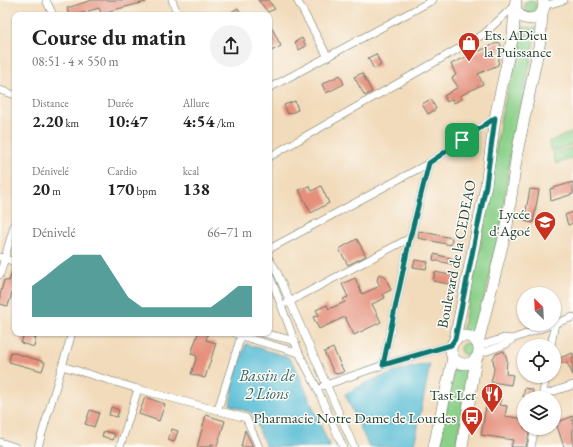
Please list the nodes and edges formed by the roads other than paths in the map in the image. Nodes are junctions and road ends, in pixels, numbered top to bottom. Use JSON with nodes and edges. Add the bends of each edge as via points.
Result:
{"nodes":[{"id":1,"x":47,"y":0,"type":"edge"},
{"id":2,"x":172,"y":0,"type":"edge"},
{"id":3,"x":297,"y":0,"type":"edge"},
{"id":4,"x":433,"y":0,"type":"edge"},
{"id":5,"x":564,"y":0,"type":"edge"},
{"id":6,"x":516,"y":3,"type":"edge"},
{"id":7,"x":543,"y":6,"type":"edge"},
{"id":8,"x":52,"y":12,"type":"edge"},
{"id":9,"x":177,"y":12,"type":"edge"},
{"id":10,"x":328,"y":57,"type":"junction"},
{"id":11,"x":272,"y":86,"type":"edge"},
{"id":12,"x":0,"y":90,"type":"edge"},
{"id":13,"x":12,"y":94,"type":"edge"},
{"id":14,"x":495,"y":118,"type":"junction"},
{"id":15,"x":272,"y":155,"type":"edge"},
{"id":16,"x":429,"y":163,"type":"junction"},
{"id":17,"x":12,"y":230,"type":"edge"},
{"id":18,"x":410,"y":238,"type":"junction"},
{"id":19,"x":272,"y":247,"type":"edge"},
{"id":20,"x":2,"y":258,"type":"edge"},
{"id":21,"x":12,"y":261,"type":"edge"},
{"id":22,"x":272,"y":264,"type":"edge"},
{"id":23,"x":0,"y":275,"type":"edge"},
{"id":24,"x":272,"y":281,"type":"edge"},
{"id":25,"x":289,"y":301,"type":"junction"},
{"id":26,"x":281,"y":305,"type":"junction"},
{"id":27,"x":573,"y":317,"type":"edge"},
{"id":28,"x":561,"y":321,"type":"edge"},
{"id":29,"x":534,"y":331,"type":"edge"},
{"id":30,"x":272,"y":335,"type":"edge"},
{"id":31,"x":71,"y":336,"type":"edge"},
{"id":32,"x":238,"y":336,"type":"edge"},
{"id":33,"x":241,"y":336,"type":"edge"},
{"id":34,"x":294,"y":341,"type":"junction"},
{"id":35,"x":453,"y":342,"type":"junction"},
{"id":36,"x":478,"y":350,"type":"junction"},
{"id":37,"x":299,"y":353,"type":"junction"},
{"id":38,"x":453,"y":358,"type":"junction"},
{"id":39,"x":383,"y":365,"type":"junction"},
{"id":40,"x":62,"y":366,"type":"junction"},
{"id":41,"x":326,"y":384,"type":"junction"},
{"id":42,"x":573,"y":385,"type":"edge"},
{"id":43,"x":317,"y":388,"type":"junction"},
{"id":44,"x":138,"y":389,"type":"junction"},
{"id":45,"x":558,"y":391,"type":"edge"},
{"id":46,"x":218,"y":410,"type":"junction"},
{"id":47,"x":534,"y":435,"type":"edge"},
{"id":48,"x":0,"y":442,"type":"edge"},
{"id":49,"x":15,"y":447,"type":"edge"},
{"id":50,"x":38,"y":447,"type":"edge"},
{"id":51,"x":120,"y":447,"type":"edge"},
{"id":52,"x":259,"y":447,"type":"edge"},
{"id":53,"x":343,"y":447,"type":"edge"},
{"id":54,"x":354,"y":447,"type":"edge"},
{"id":55,"x":434,"y":447,"type":"edge"},
{"id":56,"x":462,"y":447,"type":"edge"},
{"id":57,"x":531,"y":447,"type":"edge"}],
"edges":[{"from":1,"to":8,"type":"street"},
{"from":2,"to":9,"type":"street"},
{"from":3,"to":10,"type":"street"},
{"from":4,"to":10,"type":"street"},
{"from":5,"to":7,"type":"street"},
{"from":6,"to":7,"type":"main road","via":[[522,17],[529,20],[536,18]]},
{"from":6,"to":14,"type":"main road","name":"Boulevard de la CEDEAO","via":[[513,35]]},
{"from":6,"to":15,"type":"street","via":[[484,34]]},
{"from":7,"to":36,"type":"main road","via":[[540,40],[517,153],[508,219]]},
{"from":10,"to":11,"type":"street"},
{"from":12,"to":13,"type":"street"},
{"from":14,"to":16,"type":"street"},
{"from":14,"to":35,"type":"main road","name":"Boulevard de la CEDEAO","via":[[486,185]]},
{"from":16,"to":18,"type":"street"},
{"from":16,"to":19,"type":"street"},
{"from":17,"to":20,"type":"street"},
{"from":18,"to":25,"type":"street"},
{"from":18,"to":39,"type":"street"},
{"from":20,"to":21,"type":"street"},
{"from":20,"to":23,"type":"street"},
{"from":22,"to":25,"type":"street"},
{"from":24,"to":26,"type":"street"},
{"from":25,"to":26,"type":"street"},
{"from":25,"to":41,"type":"street"},
{"from":26,"to":34,"type":"street"},
{"from":27,"to":28,"type":"street"},
{"from":29,"to":36,"type":"street","via":[[512,339],[507,344]]},
{"from":30,"to":34,"type":"street"},
{"from":31,"to":40,"type":"street"},
{"from":32,"to":46,"type":"street"},
{"from":33,"to":37,"type":"street"},
{"from":34,"to":37,"type":"street"},
{"from":35,"to":36,"type":"main road","via":[[460,336],[467,335],[473,338]]},
{"from":35,"to":38,"type":"main road","via":[[450,352]]},
{"from":35,"to":39,"type":"street"},
{"from":36,"to":38,"type":"main road","via":[[470,363],[464,364]]},
{"from":36,"to":56,"type":"main road"},
{"from":37,"to":43,"type":"street"},
{"from":38,"to":55,"type":"main road"},
{"from":39,"to":41,"type":"street"},
{"from":40,"to":44,"type":"street"},
{"from":40,"to":50,"type":"street"},
{"from":41,"to":43,"type":"street"},
{"from":41,"to":54,"type":"street"},
{"from":42,"to":45,"type":"street"},
{"from":43,"to":53,"type":"street"},
{"from":44,"to":46,"type":"street"},
{"from":44,"to":51,"type":"street"},
{"from":46,"to":52,"type":"street","via":[[246,418]]},
{"from":47,"to":57,"type":"street"},
{"from":48,"to":49,"type":"street"}]}
